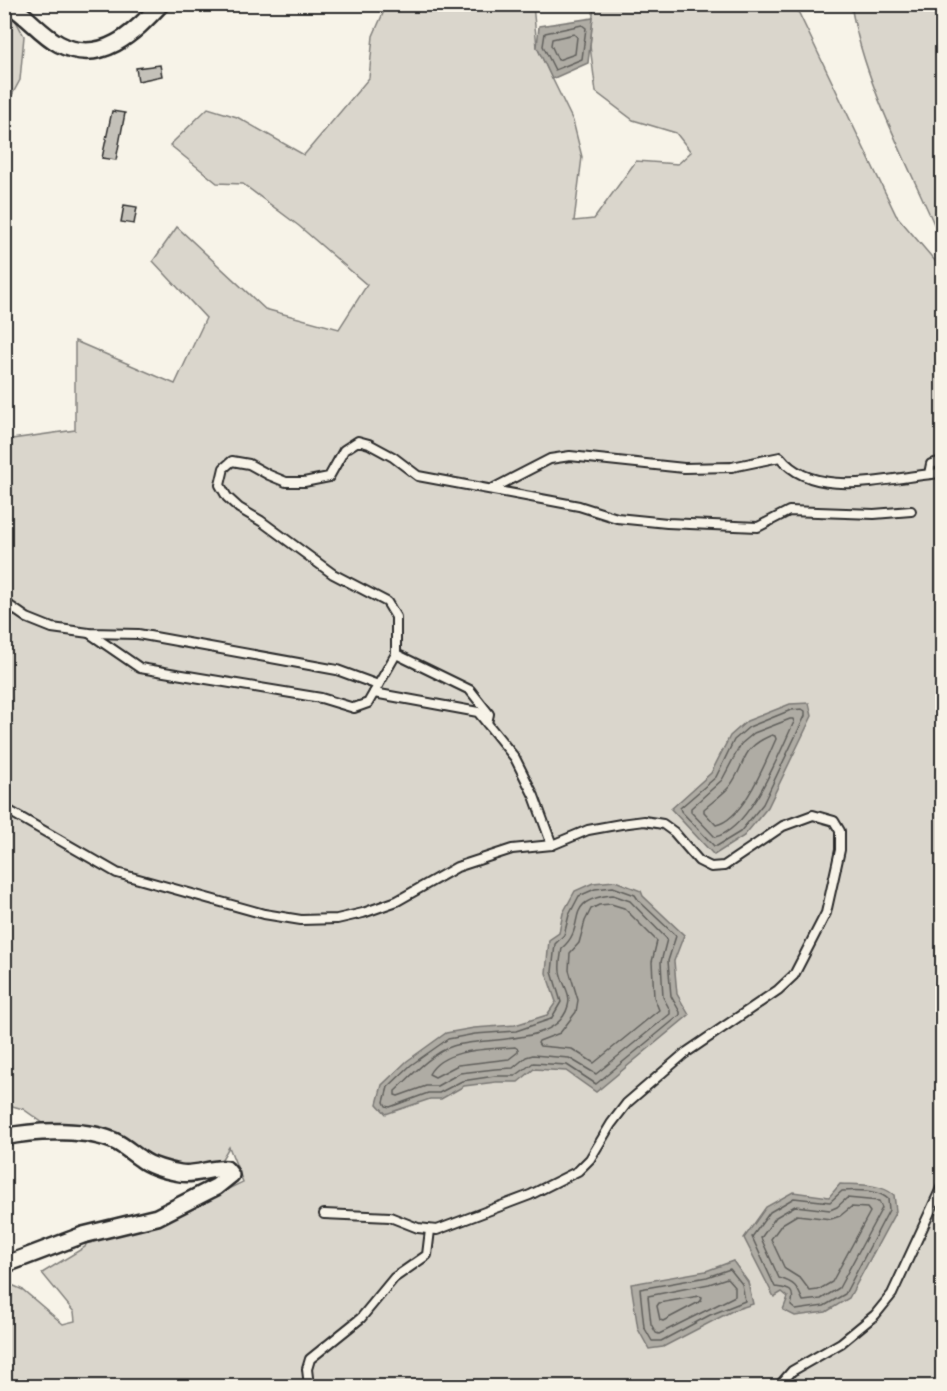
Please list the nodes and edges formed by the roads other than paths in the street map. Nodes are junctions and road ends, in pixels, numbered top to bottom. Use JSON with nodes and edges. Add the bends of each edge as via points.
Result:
{"nodes":[{"id":1,"x":8,"y":4,"type":"edge"},
{"id":2,"x":161,"y":4,"type":"edge"},
{"id":3,"x":942,"y":460,"type":"edge"},
{"id":4,"x":942,"y":473,"type":"edge"},
{"id":5,"x":929,"y":474,"type":"junction"},
{"id":6,"x":492,"y":489,"type":"junction"},
{"id":7,"x":911,"y":511,"type":"dead end"},
{"id":8,"x":4,"y":602,"type":"edge"},
{"id":9,"x":89,"y":633,"type":"junction"},
{"id":10,"x":396,"y":654,"type":"junction"},
{"id":11,"x":376,"y":689,"type":"junction"},
{"id":12,"x":487,"y":723,"type":"junction"},
{"id":13,"x":4,"y":808,"type":"edge"},
{"id":14,"x":552,"y":845,"type":"junction"},
{"id":15,"x":4,"y":1137,"type":"edge"},
{"id":16,"x":942,"y":1186,"type":"edge"},
{"id":17,"x":324,"y":1214,"type":"dead end"},
{"id":18,"x":430,"y":1230,"type":"junction"},
{"id":19,"x":4,"y":1264,"type":"edge"},
{"id":20,"x":309,"y":1386,"type":"edge"},
{"id":21,"x":779,"y":1386,"type":"edge"}],
"edges":[{"from":1,"to":2,"type":"street","via":[[58,44],[90,52],[121,41]]},
{"from":3,"to":5,"type":"lane","via":[[931,464]]},
{"from":4,"to":5,"type":"lane"},
{"from":5,"to":6,"type":"lane","via":[[840,484],[819,482],[788,467],[780,457],[732,467],[684,468],[570,456],[550,459]]},
{"from":6,"to":7,"type":"lane","via":[[579,506],[617,518],[667,524],[758,527],[789,511]]},
{"from":6,"to":10,"type":"lane","via":[[418,476],[393,456],[357,441],[344,450],[329,477],[286,482],[249,464],[232,462],[224,468],[220,485],[240,508],[333,574],[387,602],[396,617]]},
{"from":8,"to":9,"type":"lane","via":[[27,618],[52,628]]},
{"from":9,"to":11,"type":"lane","via":[[150,636],[337,670]]},
{"from":9,"to":11,"type":"lane","via":[[140,668],[321,698],[354,708],[368,703]]},
{"from":10,"to":11,"type":"lane"},
{"from":10,"to":12,"type":"lane","via":[[470,690],[489,714]]},
{"from":11,"to":12,"type":"lane","via":[[478,712]]},
{"from":12,"to":14,"type":"lane","via":[[515,758]]},
{"from":13,"to":14,"type":"lane","via":[[117,873],[264,914],[301,920],[337,920],[363,913],[398,901],[457,867],[512,849]]},
{"from":14,"to":18,"type":"lane","via":[[588,830],[644,821],[663,824],[699,861],[711,867],[724,866],[783,826],[813,814],[834,821],[840,831],[840,850],[826,912],[794,975],[684,1054],[627,1102],[578,1171],[530,1195]]},
{"from":15,"to":19,"type":"street","via":[[63,1132],[93,1134],[117,1142],[143,1161],[182,1173],[216,1167],[231,1175],[216,1187],[157,1217],[83,1235]]},
{"from":16,"to":21,"type":"lane","via":[[892,1293],[875,1315],[841,1343],[792,1371]]},
{"from":17,"to":18,"type":"lane","via":[[390,1217]]},
{"from":18,"to":20,"type":"lane","via":[[427,1255],[394,1278],[361,1318],[310,1359]]}]}
